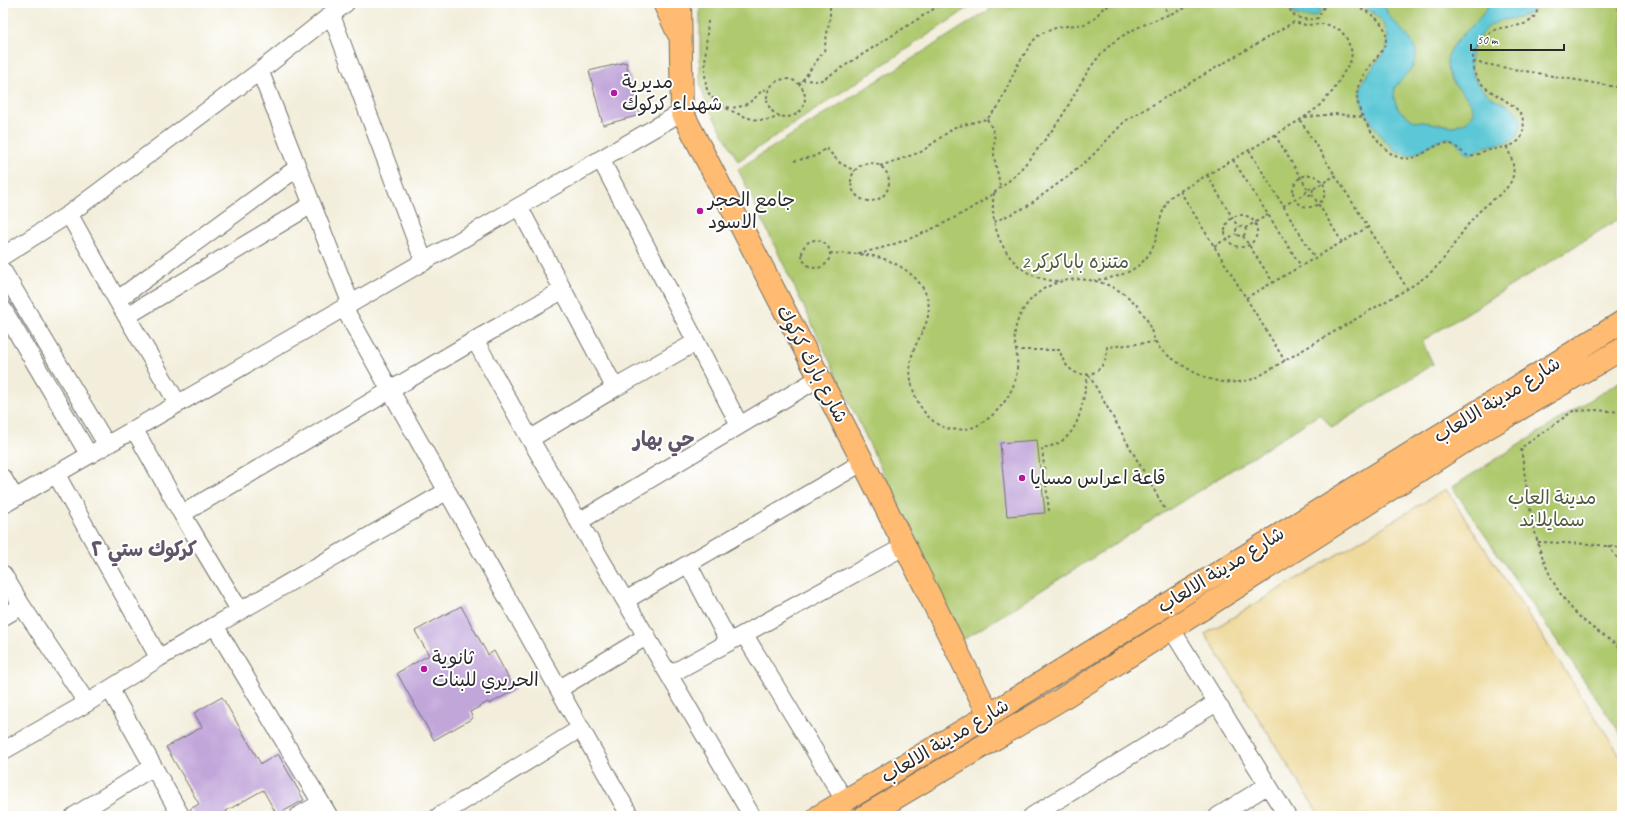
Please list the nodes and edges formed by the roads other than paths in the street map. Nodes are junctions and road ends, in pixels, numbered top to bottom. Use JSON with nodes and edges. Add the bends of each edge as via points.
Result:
{"nodes":[{"id":1,"x":346,"y":3,"type":"edge"},
{"id":2,"x":664,"y":3,"type":"edge"},
{"id":3,"x":680,"y":3,"type":"edge"},
{"id":4,"x":331,"y":14,"type":"junction"},
{"id":5,"x":681,"y":39,"type":"junction"},
{"id":6,"x":260,"y":71,"type":"junction"},
{"id":7,"x":682,"y":112,"type":"junction"},
{"id":8,"x":601,"y":160,"type":"junction"},
{"id":9,"x":297,"y":168,"type":"junction"},
{"id":10,"x":311,"y":205,"type":"junction"},
{"id":11,"x":519,"y":207,"type":"junction"},
{"id":12,"x":69,"y":214,"type":"junction"},
{"id":13,"x":3,"y":256,"type":"edge"},
{"id":14,"x":424,"y":262,"type":"junction"},
{"id":15,"x":3,"y":271,"type":"edge"},
{"id":16,"x":563,"y":290,"type":"junction"},
{"id":17,"x":117,"y":300,"type":"junction"},
{"id":18,"x":348,"y":306,"type":"junction"},
{"id":19,"x":3,"y":309,"type":"edge"},
{"id":20,"x":127,"y":316,"type":"junction"},
{"id":21,"x":1622,"y":322,"type":"edge"},
{"id":22,"x":475,"y":340,"type":"junction"},
{"id":23,"x":696,"y":342,"type":"junction"},
{"id":24,"x":1622,"y":349,"type":"edge"},
{"id":25,"x":819,"y":378,"type":"junction"},
{"id":26,"x":615,"y":388,"type":"junction"},
{"id":27,"x":390,"y":390,"type":"junction"},
{"id":28,"x":178,"y":404,"type":"junction"},
{"id":29,"x":739,"y":424,"type":"junction"},
{"id":30,"x":134,"y":429,"type":"junction"},
{"id":31,"x":530,"y":439,"type":"junction"},
{"id":32,"x":108,"y":445,"type":"junction"},
{"id":33,"x":89,"y":455,"type":"junction"},
{"id":34,"x":863,"y":462,"type":"junction"},
{"id":35,"x":56,"y":474,"type":"junction"},
{"id":36,"x":3,"y":478,"type":"edge"},
{"id":37,"x":447,"y":491,"type":"junction"},
{"id":38,"x":9,"y":501,"type":"edge"},
{"id":39,"x":182,"y":514,"type":"junction"},
{"id":40,"x":580,"y":521,"type":"junction"},
{"id":41,"x":905,"y":546,"type":"junction"},
{"id":42,"x":1244,"y":556,"type":"junction"},
{"id":43,"x":688,"y":564,"type":"junction"},
{"id":44,"x":3,"y":574,"type":"edge"},
{"id":45,"x":1256,"y":575,"type":"junction"},
{"id":46,"x":626,"y":600,"type":"junction"},
{"id":47,"x":22,"y":606,"type":"junction"},
{"id":48,"x":240,"y":611,"type":"junction"},
{"id":49,"x":3,"y":617,"type":"edge"},
{"id":50,"x":215,"y":626,"type":"junction"},
{"id":51,"x":1172,"y":630,"type":"junction"},
{"id":52,"x":647,"y":636,"type":"junction"},
{"id":53,"x":737,"y":638,"type":"junction"},
{"id":54,"x":159,"y":658,"type":"junction"},
{"id":55,"x":669,"y":675,"type":"junction"},
{"id":56,"x":110,"y":689,"type":"junction"},
{"id":57,"x":559,"y":689,"type":"junction"},
{"id":58,"x":87,"y":703,"type":"junction"},
{"id":59,"x":1216,"y":703,"type":"junction"},
{"id":60,"x":989,"y":715,"type":"junction"},
{"id":61,"x":581,"y":728,"type":"junction"},
{"id":62,"x":3,"y":750,"type":"edge"},
{"id":63,"x":910,"y":762,"type":"junction"},
{"id":64,"x":153,"y":767,"type":"junction"},
{"id":65,"x":922,"y":782,"type":"junction"},
{"id":66,"x":1268,"y":785,"type":"junction"},
{"id":67,"x":844,"y":801,"type":"junction"},
{"id":68,"x":325,"y":809,"type":"edge"},
{"id":69,"x":74,"y":816,"type":"edge"},
{"id":70,"x":181,"y":816,"type":"edge"},
{"id":71,"x":298,"y":816,"type":"edge"},
{"id":72,"x":441,"y":816,"type":"edge"},
{"id":73,"x":630,"y":816,"type":"edge"},
{"id":74,"x":752,"y":816,"type":"edge"},
{"id":75,"x":819,"y":816,"type":"edge"},
{"id":76,"x":865,"y":816,"type":"edge"},
{"id":77,"x":1032,"y":816,"type":"edge"},
{"id":78,"x":1218,"y":816,"type":"edge"},
{"id":79,"x":1287,"y":816,"type":"edge"}],
"edges":[{"from":1,"to":4,"type":"street"},
{"from":2,"to":5,"type":"main road"},
{"from":3,"to":5,"type":"main road","name":"شارع بارك كركوك"},
{"from":4,"to":6,"type":"street"},
{"from":4,"to":14,"type":"street"},
{"from":5,"to":7,"type":"main road","name":"شارع بارك كركوك"},
{"from":6,"to":9,"type":"street"},
{"from":6,"to":12,"type":"street"},
{"from":7,"to":8,"type":"street"},
{"from":7,"to":25,"type":"main road","name":"شارع بارك كركوك"},
{"from":8,"to":11,"type":"street"},
{"from":8,"to":23,"type":"street"},
{"from":9,"to":10,"type":"street"},
{"from":9,"to":17,"type":"street"},
{"from":10,"to":18,"type":"street"},
{"from":10,"to":20,"type":"street"},
{"from":11,"to":14,"type":"street"},
{"from":11,"to":16,"type":"street"},
{"from":12,"to":13,"type":"street"},
{"from":12,"to":17,"type":"street"},
{"from":14,"to":18,"type":"street"},
{"from":15,"to":32,"type":"street"},
{"from":16,"to":22,"type":"street"},
{"from":16,"to":26,"type":"street"},
{"from":17,"to":20,"type":"street"},
{"from":18,"to":27,"type":"street"},
{"from":18,"to":28,"type":"street"},
{"from":19,"to":33,"type":"street"},
{"from":20,"to":28,"type":"street"},
{"from":21,"to":42,"type":"main road","name":"شارع مدينة الالعاب"},
{"from":22,"to":27,"type":"street"},
{"from":22,"to":31,"type":"street"},
{"from":23,"to":26,"type":"street"},
{"from":23,"to":29,"type":"street"},
{"from":24,"to":45,"type":"main road","name":"شارع مدينة الالعاب","via":[[1474,435]]},
{"from":25,"to":29,"type":"street"},
{"from":25,"to":34,"type":"main road","name":"شارع بارك كركوك"},
{"from":26,"to":31,"type":"street"},
{"from":27,"to":37,"type":"street"},
{"from":27,"to":39,"type":"street"},
{"from":28,"to":30,"type":"street"},
{"from":29,"to":40,"type":"street"},
{"from":30,"to":32,"type":"street"},
{"from":30,"to":39,"type":"street"},
{"from":31,"to":40,"type":"street"},
{"from":32,"to":33,"type":"street"},
{"from":33,"to":35,"type":"street"},
{"from":34,"to":41,"type":"main road","name":"شارع بارك كركوك"},
{"from":34,"to":43,"type":"street"},
{"from":35,"to":38,"type":"street"},
{"from":35,"to":54,"type":"street"},
{"from":36,"to":38,"type":"street"},
{"from":37,"to":48,"type":"street"},
{"from":37,"to":57,"type":"street"},
{"from":39,"to":48,"type":"street"},
{"from":40,"to":46,"type":"street"},
{"from":41,"to":53,"type":"street"},
{"from":41,"to":60,"type":"main road","name":"شارع بارك كركوك"},
{"from":42,"to":45,"type":"main road"},
{"from":42,"to":60,"type":"main road","name":"شارع مدينة الالعاب"},
{"from":43,"to":46,"type":"street"},
{"from":43,"to":53,"type":"street"},
{"from":44,"to":47,"type":"street"},
{"from":45,"to":51,"type":"main road","name":"شارع مدينة الالعاب"},
{"from":46,"to":52,"type":"street"},
{"from":47,"to":49,"type":"street"},
{"from":47,"to":58,"type":"street"},
{"from":48,"to":50,"type":"street"},
{"from":50,"to":54,"type":"street"},
{"from":50,"to":68,"type":"street"},
{"from":51,"to":59,"type":"street"},
{"from":51,"to":65,"type":"main road","name":"شارع مدينة الالعاب"},
{"from":52,"to":55,"type":"street"},
{"from":52,"to":57,"type":"street"},
{"from":53,"to":55,"type":"street"},
{"from":53,"to":67,"type":"street"},
{"from":54,"to":56,"type":"street"},
{"from":55,"to":74,"type":"street"},
{"from":56,"to":58,"type":"street"},
{"from":56,"to":64,"type":"street"},
{"from":57,"to":61,"type":"street"},
{"from":58,"to":62,"type":"street"},
{"from":59,"to":66,"type":"street"},
{"from":59,"to":77,"type":"street"},
{"from":60,"to":63,"type":"main road","name":"شارع مدينة الالعاب"},
{"from":61,"to":72,"type":"street"},
{"from":61,"to":73,"type":"street"},
{"from":63,"to":65,"type":"main road"},
{"from":63,"to":67,"type":"main road","name":"شارع مدينة الالعاب"},
{"from":64,"to":69,"type":"street"},
{"from":64,"to":70,"type":"street"},
{"from":65,"to":76,"type":"main road","name":"شارع مدينة الالعاب"},
{"from":66,"to":78,"type":"street"},
{"from":66,"to":79,"type":"street"},
{"from":67,"to":75,"type":"main road","name":"شارع مدينة الالعاب"},
{"from":68,"to":71,"type":"street"}]}
